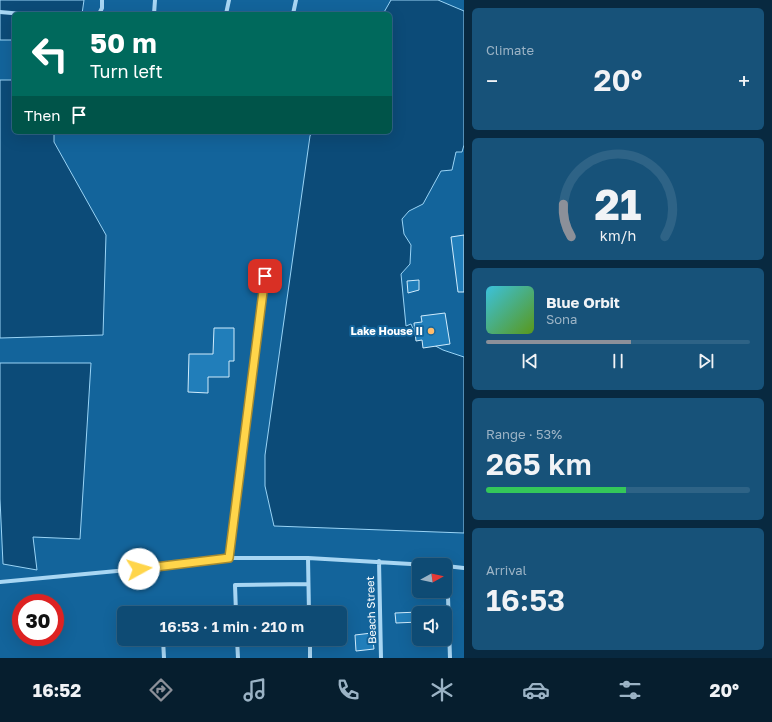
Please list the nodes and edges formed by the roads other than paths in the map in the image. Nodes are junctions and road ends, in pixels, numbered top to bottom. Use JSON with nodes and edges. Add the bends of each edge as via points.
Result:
{"nodes":[{"id":1,"x":102,"y":0,"type":"edge"},
{"id":2,"x":155,"y":0,"type":"edge"},
{"id":3,"x":229,"y":0,"type":"edge"},
{"id":4,"x":296,"y":0,"type":"edge"},
{"id":5,"x":0,"y":12,"type":"edge"},
{"id":6,"x":100,"y":12,"type":"edge"},
{"id":7,"x":154,"y":12,"type":"edge"},
{"id":8,"x":226,"y":12,"type":"edge"},
{"id":9,"x":293,"y":12,"type":"edge"},
{"id":10,"x":12,"y":13,"type":"edge"},
{"id":11,"x":265,"y":276,"type":"dead end"},
{"id":12,"x":229,"y":558,"type":"junction"},
{"id":13,"x":308,"y":558,"type":"junction"},
{"id":14,"x":379,"y":561,"type":"junction"},
{"id":15,"x":412,"y":564,"type":"edge"},
{"id":16,"x":452,"y":567,"type":"edge"},
{"id":17,"x":464,"y":568,"type":"edge"},
{"id":18,"x":0,"y":582,"type":"edge"},
{"id":19,"x":308,"y":584,"type":"junction"},
{"id":20,"x":447,"y":598,"type":"edge"},
{"id":21,"x":236,"y":606,"type":"edge"},
{"id":22,"x":309,"y":606,"type":"edge"},
{"id":23,"x":163,"y":646,"type":"edge"},
{"id":24,"x":237,"y":646,"type":"edge"},
{"id":25,"x":310,"y":646,"type":"edge"},
{"id":26,"x":164,"y":658,"type":"edge"},
{"id":27,"x":238,"y":658,"type":"edge"},
{"id":28,"x":310,"y":658,"type":"edge"},
{"id":29,"x":381,"y":658,"type":"edge"},
{"id":30,"x":450,"y":658,"type":"edge"}],
"edges":[{"from":1,"to":6,"type":"street"},
{"from":2,"to":7,"type":"street"},
{"from":3,"to":8,"type":"street"},
{"from":4,"to":9,"type":"street"},
{"from":5,"to":10,"type":"street"},
{"from":11,"to":12,"type":"lane"},
{"from":12,"to":13,"type":"street"},
{"from":12,"to":18,"type":"street"},
{"from":13,"to":14,"type":"street"},
{"from":13,"to":19,"type":"street"},
{"from":14,"to":15,"type":"street"},
{"from":14,"to":29,"type":"street","name":"Beach Street"},
{"from":16,"to":17,"type":"street"},
{"from":19,"to":21,"type":"street","via":[[235,585]]},
{"from":19,"to":22,"type":"street"},
{"from":20,"to":30,"type":"street"},
{"from":23,"to":26,"type":"street"},
{"from":24,"to":27,"type":"street"},
{"from":25,"to":28,"type":"street"}]}
